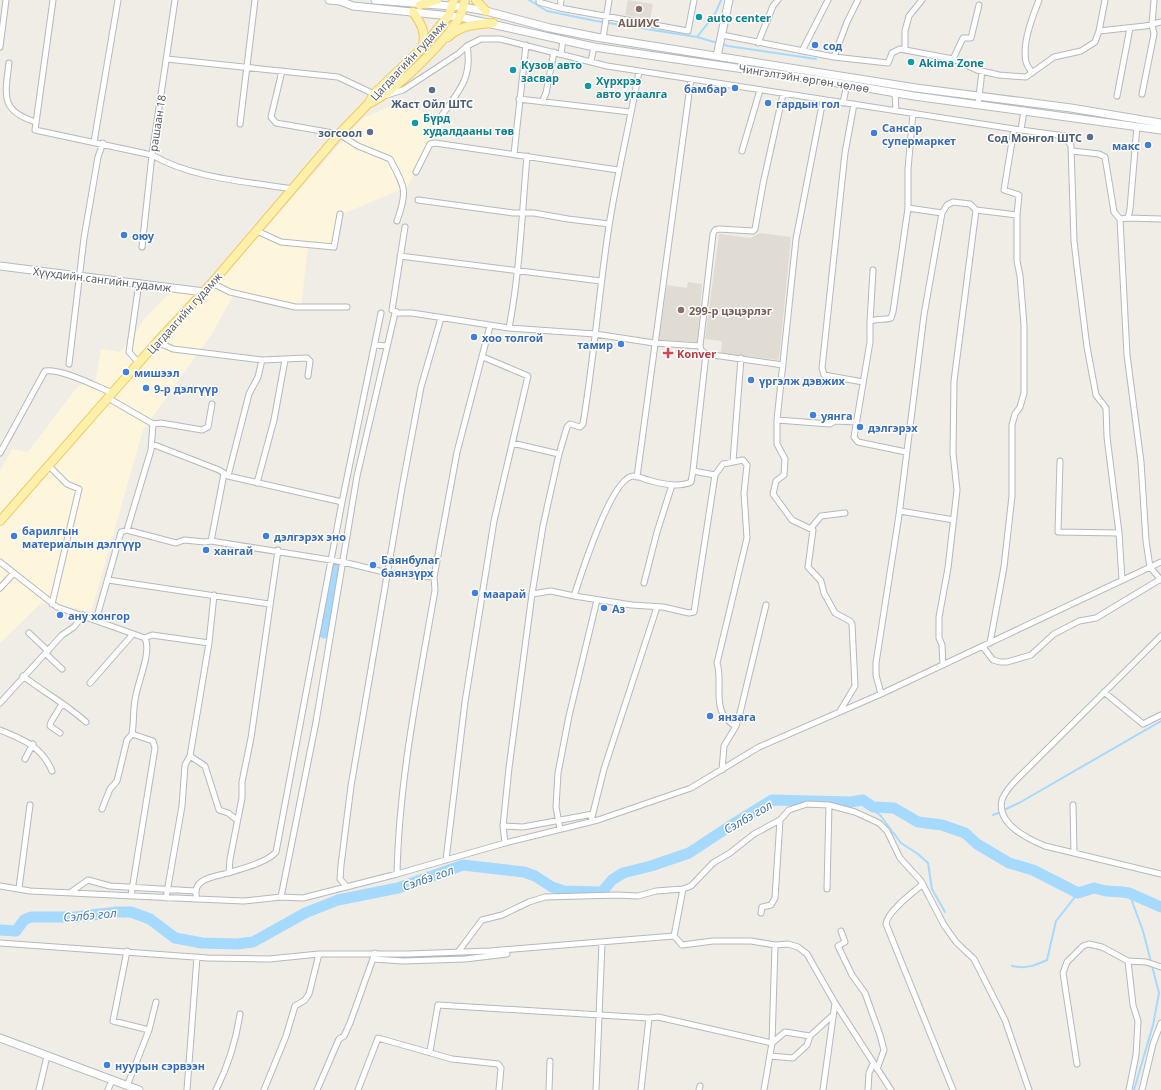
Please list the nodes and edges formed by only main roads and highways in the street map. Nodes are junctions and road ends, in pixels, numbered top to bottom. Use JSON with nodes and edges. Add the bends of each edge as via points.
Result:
{"nodes":[{"id":1,"x":329,"y":0,"type":"edge"},
{"id":2,"x":342,"y":0,"type":"edge"},
{"id":3,"x":375,"y":0,"type":"edge"},
{"id":4,"x":437,"y":0,"type":"edge"},
{"id":5,"x":476,"y":0,"type":"edge"},
{"id":6,"x":729,"y":0,"type":"edge"},
{"id":7,"x":454,"y":3,"type":"edge"},
{"id":8,"x":464,"y":3,"type":"edge"},
{"id":9,"x":420,"y":5,"type":"junction"},
{"id":10,"x":486,"y":10,"type":"junction"},
{"id":11,"x":413,"y":12,"type":"junction"},
{"id":12,"x":449,"y":15,"type":"junction"},
{"id":13,"x":460,"y":17,"type":"junction"},
{"id":14,"x":493,"y":23,"type":"junction"},
{"id":15,"x":422,"y":48,"type":"junction"},
{"id":16,"x":428,"y":54,"type":"junction"},
{"id":17,"x":717,"y":56,"type":"junction"},
{"id":18,"x":368,"y":104,"type":"junction"},
{"id":19,"x":1161,"y":123,"type":"edge"},
{"id":20,"x":1161,"y":130,"type":"edge"},
{"id":21,"x":0,"y":266,"type":"edge"},
{"id":22,"x":204,"y":292,"type":"junction"},
{"id":23,"x":0,"y":521,"type":"edge"},
{"id":24,"x":0,"y":1038,"type":"edge"},
{"id":25,"x":139,"y":1090,"type":"edge"}],
"edges":[{"from":1,"to":2,"type":"main road","name":"Чингэлтэйн өргөн чөлөө"},
{"from":2,"to":11,"type":"main road","name":"Чингэлтэйн өргөн чөлөө","via":[[353,6]]},
{"from":3,"to":9,"type":"main road","name":"Чингэлтэйн өргөн чөлөө"},
{"from":4,"to":9,"type":"main road"},
{"from":5,"to":10,"type":"main road"},
{"from":6,"to":17,"type":"main road"},
{"from":7,"to":8,"type":"main road","name":"Чингэлтэйн өргөн чөлөө"},
{"from":7,"to":9,"type":"main road","name":"Чингэлтэйн өргөн чөлөө"},
{"from":7,"to":12,"type":"main road","name":"Цагдаагийн гудамж"},
{"from":8,"to":10,"type":"main road","name":"Чингэлтэйн өргөн чөлөө"},
{"from":8,"to":13,"type":"main road"},
{"from":10,"to":17,"type":"main road","name":"Чингэлтэйн өргөн чөлөө","via":[[550,28]]},
{"from":11,"to":12,"type":"main road","name":"Чингэлтэйн өргөн чөлөө"},
{"from":11,"to":15,"type":"main road","via":[[424,31]]},
{"from":12,"to":13,"type":"main road","name":"Чингэлтэйн өргөн чөлөө"},
{"from":12,"to":15,"type":"main road","name":"Цагдаагийн гудамж"},
{"from":13,"to":14,"type":"main road","name":"Чингэлтэйн өргөн чөлөө"},
{"from":13,"to":16,"type":"main road","name":"Цагдаагийн гудамж"},
{"from":14,"to":16,"type":"main road","via":[[467,26],[455,31]]},
{"from":14,"to":20,"type":"main road","name":"Чингэлтэйн өргөн чөлөө","via":[[594,47]]},
{"from":15,"to":18,"type":"main road","name":"Цагдаагийн гудамж","via":[[374,94]]},
{"from":16,"to":18,"type":"main road","name":"Цагдаагийн гудамж","via":[[383,96]]},
{"from":17,"to":19,"type":"main road","name":"Чингэлтэйн өргөн чөлөө"},
{"from":18,"to":22,"type":"main road","name":"Цагдаагийн гудамж","via":[[339,134]]},
{"from":21,"to":22,"type":"main road","name":"Хүүхдийн сангийн гудамж"},
{"from":22,"to":23,"type":"main road","name":"Цагдаагийн гудамж","via":[[138,363]]},
{"from":24,"to":25,"type":"main road"}]}
